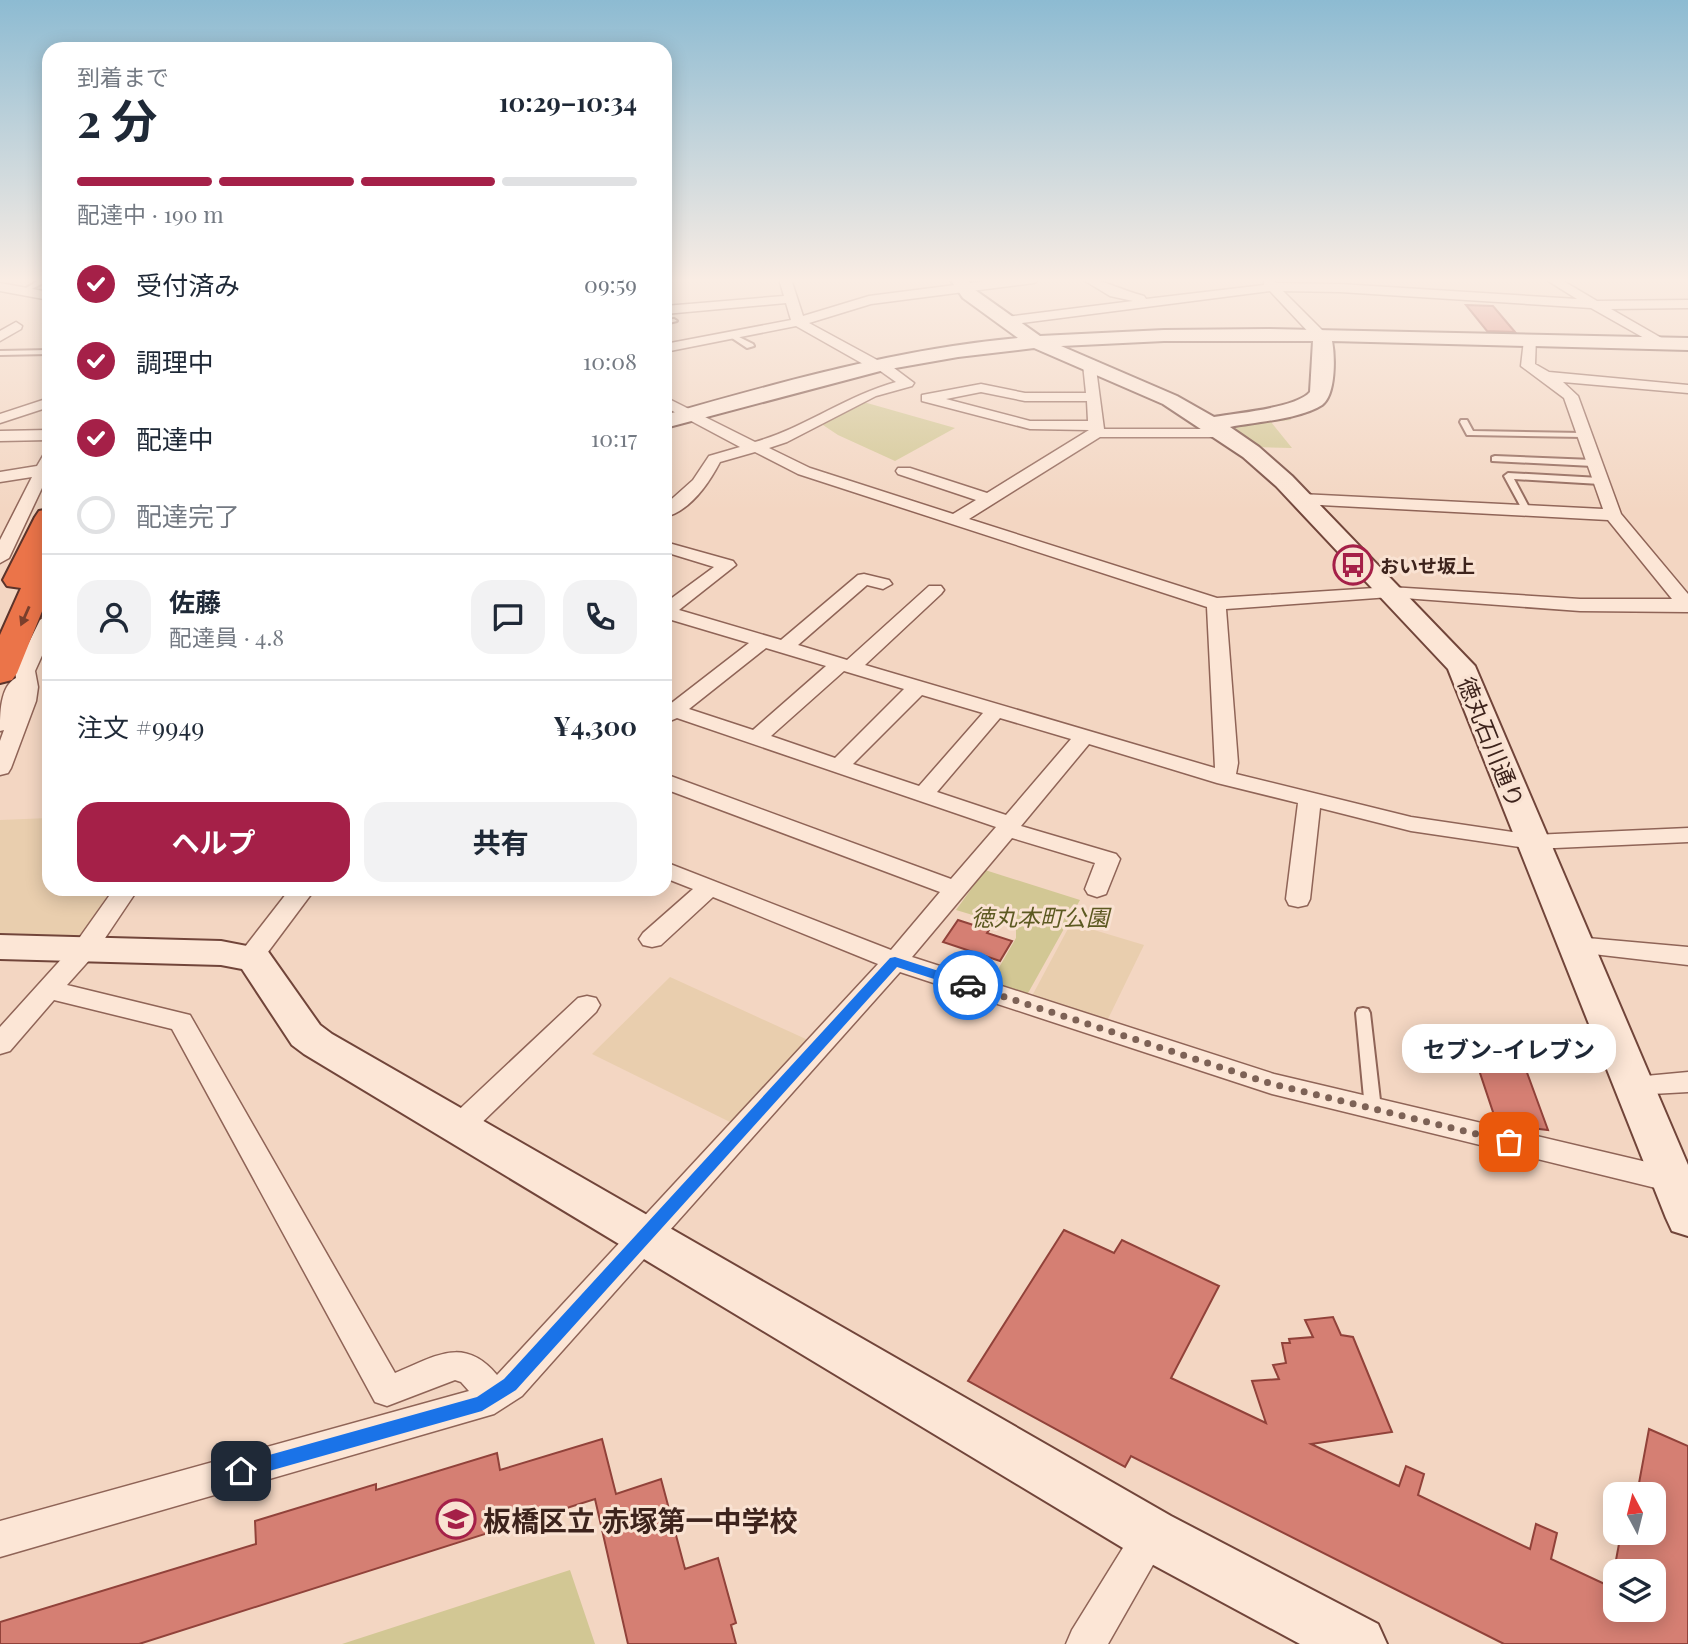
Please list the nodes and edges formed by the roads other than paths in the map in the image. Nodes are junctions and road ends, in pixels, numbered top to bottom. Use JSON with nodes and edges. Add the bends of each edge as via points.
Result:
{"nodes":[{"id":1,"x":31,"y":356,"type":"edge"},
{"id":2,"x":862,"y":356,"type":"edge"},
{"id":3,"x":942,"y":356,"type":"edge"},
{"id":4,"x":1068,"y":356,"type":"edge"},
{"id":5,"x":1323,"y":356,"type":"edge"},
{"id":6,"x":1529,"y":356,"type":"edge"},
{"id":7,"x":1674,"y":356,"type":"edge"},
{"id":8,"x":26,"y":361,"type":"dead end"},
{"id":9,"x":879,"y":365,"type":"junction"},
{"id":10,"x":1090,"y":365,"type":"junction"},
{"id":11,"x":1688,"y":368,"type":"edge"},
{"id":12,"x":1547,"y":376,"type":"junction"},
{"id":13,"x":1688,"y":389,"type":"edge"},
{"id":14,"x":1094,"y":397,"type":"junction"},
{"id":15,"x":42,"y":404,"type":"edge"},
{"id":16,"x":672,"y":405,"type":"edge"},
{"id":17,"x":691,"y":415,"type":"junction"},
{"id":18,"x":0,"y":419,"type":"edge"},
{"id":19,"x":672,"y":420,"type":"edge"},
{"id":20,"x":1464,"y":422,"type":"dead end"},
{"id":21,"x":1218,"y":428,"type":"junction"},
{"id":22,"x":1097,"y":430,"type":"junction"},
{"id":23,"x":42,"y":435,"type":"edge"},
{"id":24,"x":1583,"y":435,"type":"junction"},
{"id":25,"x":0,"y":436,"type":"edge"},
{"id":26,"x":755,"y":447,"type":"junction"},
{"id":27,"x":1495,"y":459,"type":"dead end"},
{"id":28,"x":1592,"y":463,"type":"junction"},
{"id":29,"x":42,"y":465,"type":"edge"},
{"id":30,"x":904,"y":471,"type":"dead end"},
{"id":31,"x":42,"y":472,"type":"edge"},
{"id":32,"x":0,"y":477,"type":"edge"},
{"id":33,"x":1600,"y":481,"type":"junction"},
{"id":34,"x":989,"y":499,"type":"junction"},
{"id":35,"x":1301,"y":499,"type":"junction"},
{"id":36,"x":672,"y":507,"type":"edge"},
{"id":37,"x":1527,"y":511,"type":"junction"},
{"id":38,"x":1613,"y":515,"type":"junction"},
{"id":39,"x":955,"y":520,"type":"junction"},
{"id":40,"x":42,"y":531,"type":"edge"},
{"id":41,"x":672,"y":549,"type":"edge"},
{"id":42,"x":0,"y":558,"type":"edge"},
{"id":43,"x":42,"y":580,"type":"edge"},
{"id":44,"x":883,"y":584,"type":"dead end"},
{"id":45,"x":935,"y":590,"type":"dead end"},
{"id":46,"x":1390,"y":592,"type":"junction"},
{"id":47,"x":1216,"y":604,"type":"junction"},
{"id":48,"x":1687,"y":605,"type":"edge"},
{"id":49,"x":672,"y":607,"type":"edge"},
{"id":50,"x":672,"y":614,"type":"edge"},
{"id":51,"x":0,"y":617,"type":"edge"},
{"id":52,"x":42,"y":630,"type":"edge"},
{"id":53,"x":763,"y":641,"type":"junction"},
{"id":54,"x":785,"y":647,"type":"junction"},
{"id":55,"x":845,"y":665,"type":"junction"},
{"id":56,"x":13,"y":672,"type":"edge"},
{"id":57,"x":918,"y":687,"type":"junction"},
{"id":58,"x":42,"y":691,"type":"edge"},
{"id":59,"x":27,"y":698,"type":"junction"},
{"id":60,"x":996,"y":710,"type":"junction"},
{"id":61,"x":672,"y":712,"type":"edge"},
{"id":62,"x":672,"y":715,"type":"edge"},
{"id":63,"x":0,"y":725,"type":"edge"},
{"id":64,"x":1085,"y":736,"type":"junction"},
{"id":65,"x":757,"y":738,"type":"junction"},
{"id":66,"x":839,"y":766,"type":"junction"},
{"id":67,"x":0,"y":768,"type":"edge"},
{"id":68,"x":1225,"y":778,"type":"junction"},
{"id":69,"x":672,"y":784,"type":"edge"},
{"id":70,"x":923,"y":795,"type":"junction"},
{"id":71,"x":1310,"y":799,"type":"junction"},
{"id":72,"x":1009,"y":826,"type":"junction"},
{"id":73,"x":1688,"y":835,"type":"edge"},
{"id":74,"x":1533,"y":842,"type":"junction"},
{"id":75,"x":672,"y":872,"type":"edge"},
{"id":76,"x":709,"y":887,"type":"junction"},
{"id":77,"x":956,"y":889,"type":"junction"},
{"id":78,"x":1097,"y":889,"type":"dead end"},
{"id":79,"x":121,"y":896,"type":"edge"},
{"id":80,"x":298,"y":896,"type":"edge"},
{"id":81,"x":1298,"y":899,"type":"dead end"},
{"id":82,"x":652,"y":939,"type":"dead end"},
{"id":83,"x":1576,"y":945,"type":"junction"},
{"id":84,"x":0,"y":947,"type":"edge"},
{"id":85,"x":84,"y":950,"type":"junction"},
{"id":86,"x":1688,"y":956,"type":"edge"},
{"id":87,"x":250,"y":958,"type":"junction"},
{"id":88,"x":895,"y":961,"type":"junction"},
{"id":89,"x":49,"y":990,"type":"junction"},
{"id":90,"x":587,"y":1005,"type":"dead end"},
{"id":91,"x":1363,"y":1013,"type":"dead end"},
{"id":92,"x":0,"y":1044,"type":"edge"},
{"id":93,"x":1688,"y":1082,"type":"edge"},
{"id":94,"x":1634,"y":1085,"type":"junction"},
{"id":95,"x":1373,"y":1109,"type":"junction"},
{"id":96,"x":459,"y":1127,"type":"junction"},
{"id":97,"x":1672,"y":1180,"type":"junction"},
{"id":98,"x":1688,"y":1218,"type":"edge"},
{"id":99,"x":644,"y":1235,"type":"junction"},
{"id":100,"x":493,"y":1395,"type":"junction"},
{"id":101,"x":1152,"y":1535,"type":"junction"},
{"id":102,"x":0,"y":1539,"type":"edge"},
{"id":103,"x":1086,"y":1644,"type":"edge"},
{"id":104,"x":1358,"y":1644,"type":"edge"}],
"edges":[{"from":1,"to":8,"type":"lane"},
{"from":2,"to":9,"type":"street"},
{"from":3,"to":9,"type":"street"},
{"from":4,"to":10,"type":"street","name":"徳丸石川通り"},
{"from":5,"to":21,"type":"street","via":[[1320,392],[1315,400]]},
{"from":6,"to":12,"type":"street","via":[[1528,366]]},
{"from":7,"to":11,"type":"street"},
{"from":9,"to":17,"type":"street"},
{"from":9,"to":26,"type":"street","via":[[911,384],[871,393],[782,439]]},
{"from":10,"to":14,"type":"street"},
{"from":10,"to":21,"type":"street","name":"徳丸石川通り","via":[[1170,400]]},
{"from":12,"to":13,"type":"street"},
{"from":12,"to":24,"type":"street","via":[[1571,396]]},
{"from":14,"to":22,"type":"street"},
{"from":14,"to":22,"type":"street","via":[[1024,397],[981,388],[927,398],[1030,425]]},
{"from":15,"to":18,"type":"street"},
{"from":16,"to":17,"type":"street"},
{"from":17,"to":19,"type":"street"},
{"from":17,"to":26,"type":"street"},
{"from":20,"to":24,"type":"lane","via":[[1470,433]]},
{"from":21,"to":22,"type":"street"},
{"from":21,"to":35,"type":"street","name":"徳丸石川通り","via":[[1260,459]]},
{"from":22,"to":34,"type":"street"},
{"from":23,"to":25,"type":"street"},
{"from":24,"to":28,"type":"street"},
{"from":26,"to":36,"type":"street","via":[[714,459],[704,480]]},
{"from":26,"to":39,"type":"street","via":[[804,471]]},
{"from":27,"to":28,"type":"lane"},
{"from":28,"to":33,"type":"street"},
{"from":29,"to":32,"type":"street"},
{"from":30,"to":34,"type":"street"},
{"from":31,"to":42,"type":"street"},
{"from":33,"to":37,"type":"lane","via":[[1508,476]]},
{"from":33,"to":38,"type":"street"},
{"from":34,"to":39,"type":"street"},
{"from":35,"to":37,"type":"street"},
{"from":35,"to":46,"type":"street","name":"徳丸石川通り"},
{"from":37,"to":38,"type":"street"},
{"from":38,"to":48,"type":"street"},
{"from":39,"to":47,"type":"street"},
{"from":40,"to":51,"type":"highway"},
{"from":41,"to":49,"type":"street","via":[[727,565]]},
{"from":43,"to":56,"type":"highway","one_way":true},
{"from":44,"to":54,"type":"street","via":[[864,579]]},
{"from":45,"to":55,"type":"street"},
{"from":46,"to":47,"type":"street"},
{"from":46,"to":48,"type":"street","via":[[1580,605]]},
{"from":46,"to":74,"type":"street","name":"徳丸石川通り","via":[[1461,666]]},
{"from":47,"to":68,"type":"street"},
{"from":50,"to":53,"type":"street"},
{"from":52,"to":56,"type":"street"},
{"from":53,"to":54,"type":"street"},
{"from":53,"to":61,"type":"street"},
{"from":54,"to":55,"type":"street"},
{"from":55,"to":57,"type":"street"},
{"from":55,"to":65,"type":"street"},
{"from":56,"to":59,"type":"street","via":[[29,687]]},
{"from":56,"to":63,"type":"street"},
{"from":57,"to":60,"type":"street"},
{"from":57,"to":66,"type":"street"},
{"from":58,"to":59,"type":"street"},
{"from":59,"to":67,"type":"street"},
{"from":60,"to":64,"type":"street"},
{"from":60,"to":70,"type":"street"},
{"from":62,"to":65,"type":"street"},
{"from":64,"to":68,"type":"street"},
{"from":64,"to":72,"type":"street"},
{"from":65,"to":66,"type":"street"},
{"from":66,"to":70,"type":"street"},
{"from":68,"to":71,"type":"street"},
{"from":69,"to":77,"type":"street"},
{"from":70,"to":72,"type":"street"},
{"from":71,"to":74,"type":"street","via":[[1411,824]]},
{"from":71,"to":81,"type":"street"},
{"from":72,"to":77,"type":"street"},
{"from":72,"to":78,"type":"street","via":[[1108,859]]},
{"from":73,"to":74,"type":"street"},
{"from":74,"to":83,"type":"street","name":"徳丸石川通り"},
{"from":75,"to":76,"type":"street"},
{"from":76,"to":82,"type":"street"},
{"from":76,"to":88,"type":"street"},
{"from":77,"to":88,"type":"street"},
{"from":79,"to":85,"type":"street"},
{"from":80,"to":87,"type":"street"},
{"from":83,"to":86,"type":"street"},
{"from":83,"to":94,"type":"street","name":"徳丸石川通り"},
{"from":84,"to":85,"type":"street"},
{"from":85,"to":87,"type":"street","via":[[221,953]]},
{"from":85,"to":89,"type":"street"},
{"from":87,"to":96,"type":"street","via":[[263,968],[306,1035]]},
{"from":88,"to":95,"type":"street","via":[[1272,1084]]},
{"from":88,"to":99,"type":"street"},
{"from":89,"to":92,"type":"street"},
{"from":89,"to":100,"type":"street","via":[[181,1022],[387,1391],[455,1365],[474,1371]]},
{"from":90,"to":96,"type":"street"},
{"from":91,"to":95,"type":"lane"},
{"from":93,"to":94,"type":"street"},
{"from":94,"to":97,"type":"street","name":"徳丸石川通り"},
{"from":95,"to":97,"type":"street"},
{"from":96,"to":99,"type":"street"},
{"from":97,"to":98,"type":"street","name":"徳丸石川通り"},
{"from":99,"to":100,"type":"street","via":[[510,1385]]},
{"from":99,"to":101,"type":"street"},
{"from":100,"to":102,"type":"street","via":[[482,1403]]},
{"from":101,"to":103,"type":"street"},
{"from":101,"to":104,"type":"street"}]}
